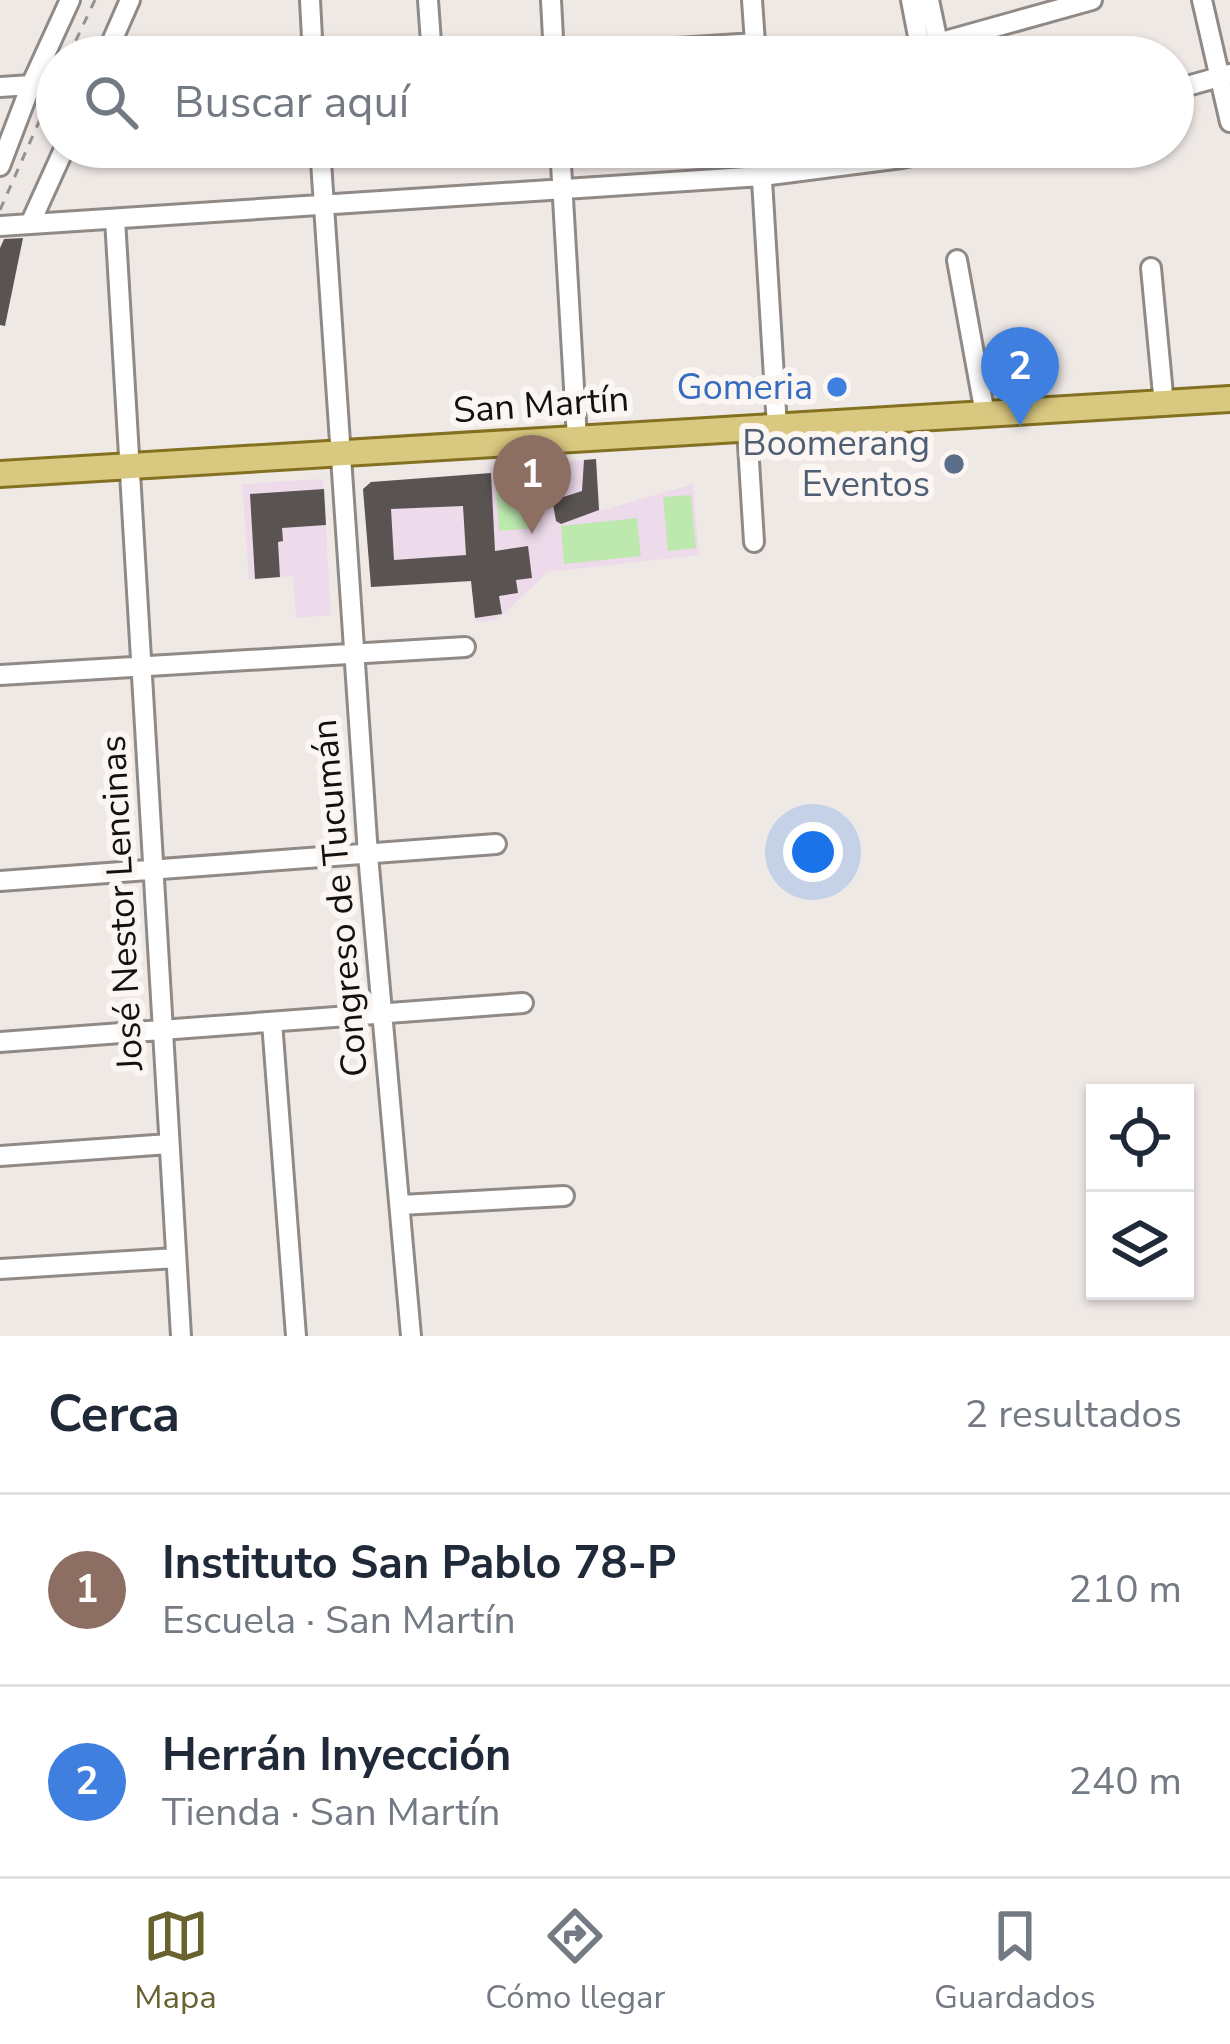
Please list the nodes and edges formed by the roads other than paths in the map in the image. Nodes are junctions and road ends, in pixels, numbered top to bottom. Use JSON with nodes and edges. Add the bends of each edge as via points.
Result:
{"nodes":[{"id":1,"x":130,"y":0,"type":"edge"},
{"id":2,"x":310,"y":0,"type":"edge"},
{"id":3,"x":428,"y":0,"type":"edge"},
{"id":4,"x":551,"y":0,"type":"edge"},
{"id":5,"x":752,"y":0,"type":"edge"},
{"id":6,"x":911,"y":0,"type":"edge"},
{"id":7,"x":929,"y":0,"type":"edge"},
{"id":8,"x":1092,"y":0,"type":"edge"},
{"id":9,"x":1202,"y":0,"type":"edge"},
{"id":10,"x":67,"y":3,"type":"edge"},
{"id":11,"x":53,"y":36,"type":"edge"},
{"id":12,"x":114,"y":36,"type":"edge"},
{"id":13,"x":312,"y":36,"type":"edge"},
{"id":14,"x":430,"y":36,"type":"edge"},
{"id":15,"x":553,"y":36,"type":"edge"},
{"id":16,"x":754,"y":36,"type":"edge"},
{"id":17,"x":924,"y":36,"type":"edge"},
{"id":18,"x":930,"y":36,"type":"edge"},
{"id":19,"x":978,"y":36,"type":"edge"},
{"id":20,"x":36,"y":74,"type":"edge"},
{"id":21,"x":1225,"y":76,"type":"edge"},
{"id":22,"x":1194,"y":84,"type":"edge"},
{"id":23,"x":31,"y":85,"type":"junction"},
{"id":24,"x":0,"y":87,"type":"edge"},
{"id":25,"x":1230,"y":122,"type":"edge"},
{"id":26,"x":0,"y":166,"type":"edge"},
{"id":27,"x":55,"y":168,"type":"edge"},
{"id":28,"x":321,"y":168,"type":"edge"},
{"id":29,"x":561,"y":168,"type":"edge"},
{"id":30,"x":761,"y":168,"type":"edge"},
{"id":31,"x":815,"y":168,"type":"edge"},
{"id":32,"x":762,"y":176,"type":"junction"},
{"id":33,"x":562,"y":190,"type":"junction"},
{"id":34,"x":324,"y":206,"type":"junction"},
{"id":35,"x":115,"y":219,"type":"junction"},
{"id":36,"x":30,"y":224,"type":"junction"},
{"id":37,"x":0,"y":226,"type":"edge"},
{"id":38,"x":957,"y":260,"type":"dead end"},
{"id":39,"x":1150,"y":268,"type":"dead end"},
{"id":40,"x":1230,"y":399,"type":"edge"},
{"id":41,"x":1164,"y":405,"type":"junction"},
{"id":42,"x":985,"y":414,"type":"junction"},
{"id":43,"x":777,"y":427,"type":"junction"},
{"id":44,"x":747,"y":429,"type":"junction"},
{"id":45,"x":577,"y":439,"type":"junction"},
{"id":46,"x":340,"y":454,"type":"junction"},
{"id":47,"x":131,"y":467,"type":"junction"},
{"id":48,"x":0,"y":474,"type":"edge"},
{"id":49,"x":754,"y":542,"type":"dead end"},
{"id":50,"x":465,"y":647,"type":"dead end"},
{"id":51,"x":353,"y":654,"type":"junction"},
{"id":52,"x":143,"y":668,"type":"junction"},
{"id":53,"x":0,"y":675,"type":"edge"},
{"id":54,"x":496,"y":844,"type":"dead end"},
{"id":55,"x":368,"y":855,"type":"junction"},
{"id":56,"x":152,"y":871,"type":"junction"},
{"id":57,"x":0,"y":881,"type":"edge"},
{"id":58,"x":523,"y":1004,"type":"dead end"},
{"id":59,"x":383,"y":1014,"type":"junction"},
{"id":60,"x":272,"y":1022,"type":"junction"},
{"id":61,"x":163,"y":1033,"type":"junction"},
{"id":62,"x":0,"y":1042,"type":"edge"},
{"id":63,"x":169,"y":1144,"type":"junction"},
{"id":64,"x":0,"y":1156,"type":"edge"},
{"id":65,"x":564,"y":1196,"type":"dead end"},
{"id":66,"x":400,"y":1205,"type":"junction"},
{"id":67,"x":176,"y":1258,"type":"junction"},
{"id":68,"x":0,"y":1269,"type":"edge"},
{"id":69,"x":182,"y":1336,"type":"edge"},
{"id":70,"x":296,"y":1336,"type":"edge"},
{"id":71,"x":411,"y":1336,"type":"edge"}],
"edges":[{"from":1,"to":12,"type":"street"},
{"from":2,"to":13,"type":"street"},
{"from":3,"to":14,"type":"street"},
{"from":4,"to":15,"type":"street"},
{"from":5,"to":16,"type":"street"},
{"from":6,"to":17,"type":"street"},
{"from":7,"to":18,"type":"street"},
{"from":8,"to":19,"type":"street"},
{"from":9,"to":21,"type":"street"},
{"from":10,"to":11,"type":"street"},
{"from":20,"to":23,"type":"street"},
{"from":21,"to":22,"type":"street"},
{"from":21,"to":25,"type":"street"},
{"from":23,"to":24,"type":"street"},
{"from":23,"to":26,"type":"street"},
{"from":27,"to":36,"type":"street"},
{"from":28,"to":34,"type":"street","name":"Congreso de Tucumán"},
{"from":29,"to":33,"type":"street"},
{"from":30,"to":32,"type":"street"},
{"from":31,"to":32,"type":"street"},
{"from":32,"to":33,"type":"street"},
{"from":32,"to":43,"type":"street"},
{"from":33,"to":34,"type":"street"},
{"from":33,"to":45,"type":"street"},
{"from":34,"to":35,"type":"street"},
{"from":34,"to":46,"type":"street","name":"Congreso de Tucumán"},
{"from":35,"to":36,"type":"street"},
{"from":35,"to":47,"type":"street","name":"José Nestor Lencinas"},
{"from":36,"to":37,"type":"street"},
{"from":38,"to":42,"type":"street"},
{"from":39,"to":41,"type":"street"},
{"from":40,"to":41,"type":"main road","name":"San Martín"},
{"from":41,"to":42,"type":"main road","name":"San Martín"},
{"from":42,"to":43,"type":"main road","name":"San Martín"},
{"from":43,"to":44,"type":"main road","name":"San Martín"},
{"from":44,"to":45,"type":"main road","name":"San Martín"},
{"from":44,"to":49,"type":"street"},
{"from":45,"to":46,"type":"main road","name":"San Martín"},
{"from":46,"to":47,"type":"main road","name":"San Martín"},
{"from":46,"to":51,"type":"street","name":"Congreso de Tucumán"},
{"from":47,"to":48,"type":"main road","name":"San Martín"},
{"from":47,"to":52,"type":"street","name":"José Nestor Lencinas"},
{"from":50,"to":51,"type":"street"},
{"from":51,"to":52,"type":"street"},
{"from":51,"to":55,"type":"street","name":"Congreso de Tucumán"},
{"from":52,"to":53,"type":"street"},
{"from":52,"to":56,"type":"street","name":"José Nestor Lencinas"},
{"from":54,"to":55,"type":"street"},
{"from":55,"to":56,"type":"street"},
{"from":55,"to":59,"type":"street","name":"Congreso de Tucumán"},
{"from":56,"to":57,"type":"street"},
{"from":56,"to":61,"type":"street","name":"José Nestor Lencinas"},
{"from":58,"to":59,"type":"street"},
{"from":59,"to":60,"type":"street"},
{"from":59,"to":66,"type":"street","name":"Congreso de Tucumán"},
{"from":60,"to":61,"type":"street"},
{"from":60,"to":70,"type":"street"},
{"from":61,"to":62,"type":"street"},
{"from":61,"to":63,"type":"street","name":"José Nestor Lencinas"},
{"from":63,"to":64,"type":"street"},
{"from":63,"to":67,"type":"street","name":"José Nestor Lencinas"},
{"from":65,"to":66,"type":"street"},
{"from":66,"to":71,"type":"street","name":"Congreso de Tucumán"},
{"from":67,"to":68,"type":"street"},
{"from":67,"to":69,"type":"street","name":"José Nestor Lencinas"}]}
